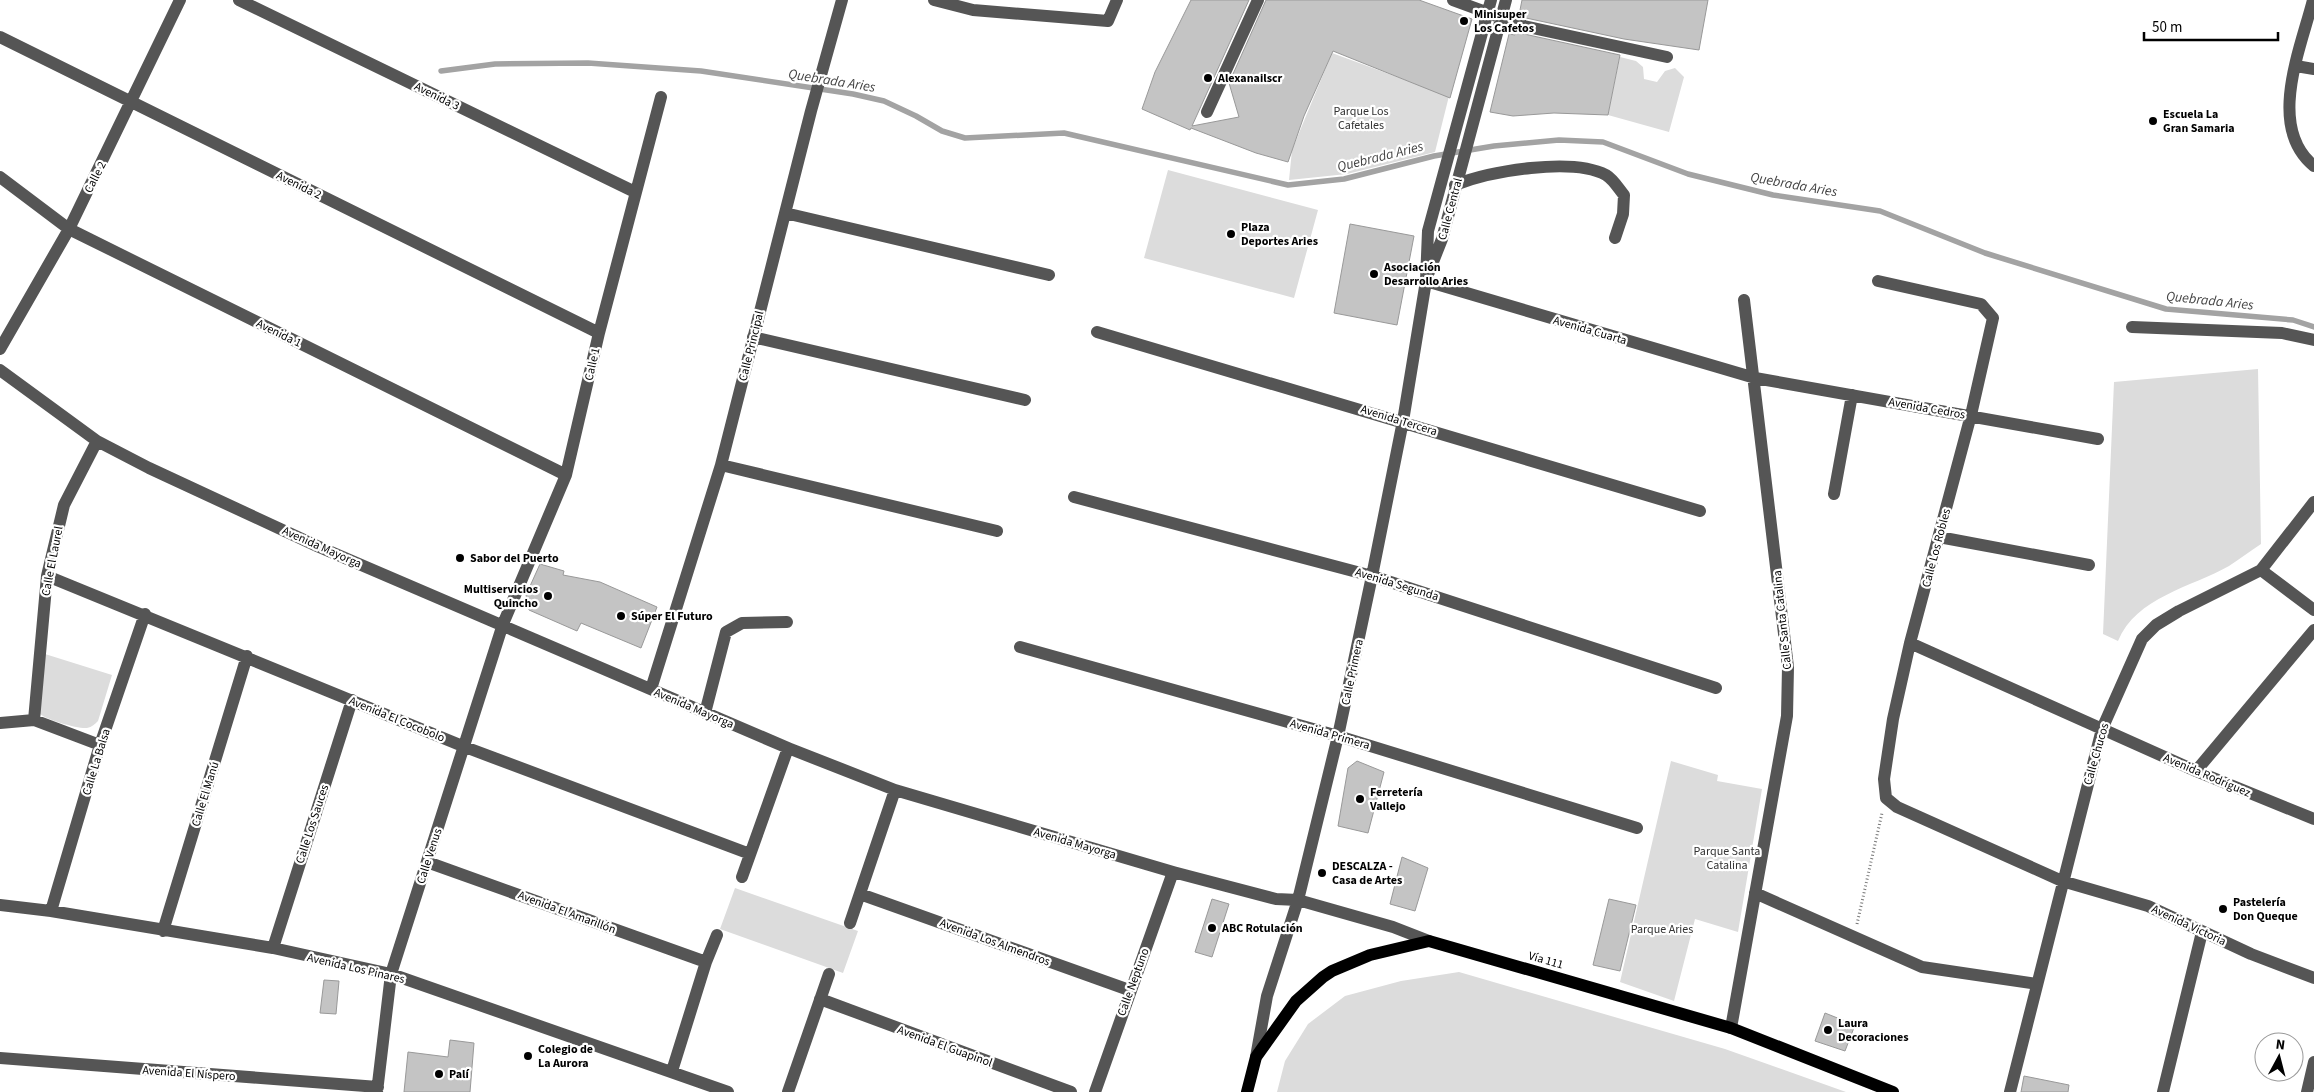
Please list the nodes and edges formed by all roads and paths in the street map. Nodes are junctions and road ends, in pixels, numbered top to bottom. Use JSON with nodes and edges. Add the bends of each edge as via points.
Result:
{"nodes":[{"id":1,"x":180,"y":0,"type":"edge"},
{"id":2,"x":239,"y":0,"type":"edge"},
{"id":3,"x":842,"y":0,"type":"edge"},
{"id":4,"x":934,"y":0,"type":"edge"},
{"id":5,"x":1117,"y":0,"type":"edge"},
{"id":6,"x":1258,"y":0,"type":"edge"},
{"id":7,"x":1453,"y":0,"type":"edge"},
{"id":8,"x":1491,"y":0,"type":"edge"},
{"id":9,"x":1506,"y":0,"type":"edge"},
{"id":10,"x":2314,"y":0,"type":"edge"},
{"id":11,"x":975,"y":5,"type":"edge"},
{"id":12,"x":1487,"y":13,"type":"junction"},
{"id":13,"x":1501,"y":18,"type":"junction"},
{"id":14,"x":0,"y":37,"type":"edge"},
{"id":15,"x":1667,"y":57,"type":"dead end"},
{"id":16,"x":2296,"y":66,"type":"junction"},
{"id":17,"x":2314,"y":69,"type":"edge"},
{"id":18,"x":661,"y":97,"type":"dead end"},
{"id":19,"x":132,"y":103,"type":"junction"},
{"id":20,"x":1207,"y":112,"type":"dead end"},
{"id":21,"x":2314,"y":166,"type":"edge"},
{"id":22,"x":0,"y":177,"type":"edge"},
{"id":23,"x":1456,"y":185,"type":"junction"},
{"id":24,"x":635,"y":192,"type":"junction"},
{"id":25,"x":785,"y":213,"type":"junction"},
{"id":26,"x":68,"y":229,"type":"junction"},
{"id":27,"x":1614,"y":238,"type":"dead end"},
{"id":28,"x":1049,"y":276,"type":"dead end"},
{"id":29,"x":1426,"y":281,"type":"junction"},
{"id":30,"x":1878,"y":281,"type":"dead end"},
{"id":31,"x":1744,"y":300,"type":"dead end"},
{"id":32,"x":2132,"y":328,"type":"dead end"},
{"id":33,"x":1097,"y":332,"type":"dead end"},
{"id":34,"x":599,"y":333,"type":"junction"},
{"id":35,"x":753,"y":337,"type":"junction"},
{"id":36,"x":2314,"y":340,"type":"edge"},
{"id":37,"x":0,"y":348,"type":"edge"},
{"id":38,"x":0,"y":370,"type":"edge"},
{"id":39,"x":1754,"y":378,"type":"junction"},
{"id":40,"x":1852,"y":394,"type":"junction"},
{"id":41,"x":1025,"y":400,"type":"dead end"},
{"id":42,"x":1971,"y":416,"type":"junction"},
{"id":43,"x":1403,"y":421,"type":"junction"},
{"id":44,"x":2098,"y":438,"type":"dead end"},
{"id":45,"x":97,"y":441,"type":"junction"},
{"id":46,"x":721,"y":466,"type":"junction"},
{"id":47,"x":566,"y":475,"type":"junction"},
{"id":48,"x":1834,"y":494,"type":"dead end"},
{"id":49,"x":1074,"y":497,"type":"dead end"},
{"id":50,"x":2314,"y":502,"type":"edge"},
{"id":51,"x":1700,"y":511,"type":"dead end"},
{"id":52,"x":998,"y":531,"type":"dead end"},
{"id":53,"x":1939,"y":537,"type":"junction"},
{"id":54,"x":2088,"y":565,"type":"dead end"},
{"id":55,"x":2261,"y":570,"type":"junction"},
{"id":56,"x":47,"y":576,"type":"junction"},
{"id":57,"x":1372,"y":576,"type":"junction"},
{"id":58,"x":2314,"y":610,"type":"edge"},
{"id":59,"x":145,"y":614,"type":"junction"},
{"id":60,"x":786,"y":622,"type":"dead end"},
{"id":61,"x":503,"y":624,"type":"junction"},
{"id":62,"x":2314,"y":630,"type":"edge"},
{"id":63,"x":1910,"y":643,"type":"junction"},
{"id":64,"x":1020,"y":648,"type":"dead end"},
{"id":65,"x":247,"y":656,"type":"junction"},
{"id":66,"x":1716,"y":688,"type":"dead end"},
{"id":67,"x":651,"y":689,"type":"junction"},
{"id":68,"x":352,"y":700,"type":"junction"},
{"id":69,"x":705,"y":713,"type":"junction"},
{"id":70,"x":34,"y":720,"type":"junction"},
{"id":71,"x":0,"y":723,"type":"edge"},
{"id":72,"x":2102,"y":729,"type":"junction"},
{"id":73,"x":1338,"y":736,"type":"junction"},
{"id":74,"x":100,"y":745,"type":"junction"},
{"id":75,"x":465,"y":746,"type":"junction"},
{"id":76,"x":788,"y":748,"type":"junction"},
{"id":77,"x":2196,"y":771,"type":"junction"},
{"id":78,"x":894,"y":790,"type":"junction"},
{"id":79,"x":1886,"y":798,"type":"junction"},
{"id":80,"x":2314,"y":819,"type":"edge"},
{"id":81,"x":1637,"y":828,"type":"dead end"},
{"id":82,"x":750,"y":854,"type":"junction"},
{"id":83,"x":427,"y":862,"type":"junction"},
{"id":84,"x":1173,"y":872,"type":"junction"},
{"id":85,"x":742,"y":877,"type":"dead end"},
{"id":86,"x":2062,"y":881,"type":"junction"},
{"id":87,"x":1755,"y":893,"type":"junction"},
{"id":88,"x":860,"y":894,"type":"junction"},
{"id":89,"x":1298,"y":900,"type":"junction"},
{"id":90,"x":0,"y":905,"type":"edge"},
{"id":91,"x":51,"y":911,"type":"junction"},
{"id":92,"x":850,"y":923,"type":"dead end"},
{"id":93,"x":163,"y":932,"type":"junction"},
{"id":94,"x":2202,"y":932,"type":"junction"},
{"id":95,"x":717,"y":935,"type":"dead end"},
{"id":96,"x":1854,"y":938,"type":"junction"},
{"id":97,"x":1429,"y":941,"type":"junction"},
{"id":98,"x":273,"y":948,"type":"junction"},
{"id":99,"x":706,"y":962,"type":"junction"},
{"id":100,"x":391,"y":974,"type":"junction"},
{"id":101,"x":829,"y":974,"type":"dead end"},
{"id":102,"x":2314,"y":978,"type":"edge"},
{"id":103,"x":2037,"y":984,"type":"junction"},
{"id":104,"x":1129,"y":990,"type":"junction"},
{"id":105,"x":820,"y":999,"type":"junction"},
{"id":106,"x":1731,"y":1028,"type":"junction"},
{"id":107,"x":1256,"y":1057,"type":"junction"},
{"id":108,"x":0,"y":1058,"type":"edge"},
{"id":109,"x":2314,"y":1062,"type":"edge"},
{"id":110,"x":672,"y":1071,"type":"junction"},
{"id":111,"x":377,"y":1090,"type":"edge"},
{"id":112,"x":728,"y":1092,"type":"edge"},
{"id":113,"x":788,"y":1092,"type":"edge"},
{"id":114,"x":1070,"y":1092,"type":"edge"},
{"id":115,"x":1095,"y":1092,"type":"edge"},
{"id":116,"x":1247,"y":1092,"type":"edge"},
{"id":117,"x":1893,"y":1092,"type":"edge"},
{"id":118,"x":2010,"y":1092,"type":"edge"},
{"id":119,"x":2163,"y":1092,"type":"edge"},
{"id":120,"x":2307,"y":1092,"type":"edge"}],
"edges":[{"from":1,"to":19,"type":"street","name":"Calle 2"},
{"from":2,"to":24,"type":"street","name":"Avenida 3"},
{"from":3,"to":25,"type":"street","name":"Calle Principal"},
{"from":4,"to":11,"type":"street"},
{"from":5,"to":11,"type":"street","via":[[1108,21]]},
{"from":6,"to":20,"type":"street"},
{"from":7,"to":12,"type":"street"},
{"from":8,"to":12,"type":"street","name":"Calle Central"},
{"from":9,"to":13,"type":"street","name":"Calle Central"},
{"from":10,"to":16,"type":"street"},
{"from":12,"to":13,"type":"street"},
{"from":12,"to":29,"type":"street","name":"Calle Central","via":[[1428,231]]},
{"from":13,"to":15,"type":"street","via":[[1524,26]]},
{"from":13,"to":23,"type":"street","name":"Calle Central"},
{"from":14,"to":19,"type":"street","name":"Avenida 2"},
{"from":16,"to":17,"type":"street"},
{"from":16,"to":21,"type":"street","via":[[2288,99],[2291,127],[2295,140]]},
{"from":18,"to":24,"type":"street","name":"Calle 1"},
{"from":19,"to":26,"type":"street","name":"Calle 2"},
{"from":19,"to":34,"type":"street","name":"Avenida 2"},
{"from":22,"to":26,"type":"street","name":"Avenida 1"},
{"from":23,"to":27,"type":"street","via":[[1503,172],[1546,167],[1587,169],[1607,176],[1624,195],[1623,214]]},
{"from":23,"to":29,"type":"street","name":"Calle Central","via":[[1442,239]]},
{"from":24,"to":34,"type":"street","name":"Calle 1"},
{"from":25,"to":28,"type":"street"},
{"from":25,"to":35,"type":"street","name":"Calle Principal"},
{"from":26,"to":37,"type":"street","name":"Calle 2"},
{"from":26,"to":47,"type":"street","name":"Avenida 1"},
{"from":29,"to":39,"type":"street","name":"Avenida Cuarta"},
{"from":29,"to":43,"type":"street","name":"Calle Primera"},
{"from":30,"to":42,"type":"street","name":"Calle Los Robles","via":[[1981,304],[1992,318]]},
{"from":31,"to":39,"type":"street","name":"Calle Santa Catalina"},
{"from":32,"to":36,"type":"street","via":[[2282,333]]},
{"from":33,"to":43,"type":"street","name":"Avenida Tercera"},
{"from":34,"to":47,"type":"street","name":"Calle 1"},
{"from":35,"to":41,"type":"street"},
{"from":35,"to":46,"type":"street","name":"Calle Principal"},
{"from":38,"to":45,"type":"street","name":"Avenida Mayorga"},
{"from":39,"to":40,"type":"street","name":"Avenida Cedros"},
{"from":39,"to":87,"type":"street","name":"Calle Santa Catalina","via":[[1788,667],[1787,716]]},
{"from":40,"to":42,"type":"street","name":"Avenida Cedros"},
{"from":40,"to":48,"type":"street"},
{"from":42,"to":44,"type":"street","name":"Avenida Cedros"},
{"from":42,"to":53,"type":"street","name":"Calle Los Robles"},
{"from":43,"to":51,"type":"street","name":"Avenida Tercera"},
{"from":43,"to":57,"type":"street","name":"Calle Primera"},
{"from":45,"to":56,"type":"street","name":"Calle El Laurel","via":[[64,505]]},
{"from":45,"to":61,"type":"street","name":"Avenida Mayorga","via":[[317,546]]},
{"from":46,"to":52,"type":"street"},
{"from":46,"to":67,"type":"street","name":"Calle Principal"},
{"from":47,"to":61,"type":"street","name":"Calle 1"},
{"from":49,"to":57,"type":"street","name":"Avenida Segunda"},
{"from":50,"to":55,"type":"street","name":"Calle Chucos"},
{"from":53,"to":54,"type":"street"},
{"from":53,"to":63,"type":"street","name":"Calle Los Robles"},
{"from":55,"to":58,"type":"street"},
{"from":55,"to":72,"type":"street","name":"Calle Chucos","via":[[2213,592],[2156,625],[2142,639]]},
{"from":56,"to":59,"type":"street","name":"Avenida El Cocobolo"},
{"from":56,"to":70,"type":"street","name":"Calle El Laurel"},
{"from":57,"to":66,"type":"street","name":"Avenida Segunda"},
{"from":57,"to":73,"type":"street","name":"Calle Primera"},
{"from":59,"to":65,"type":"street","name":"Avenida El Cocobolo"},
{"from":59,"to":74,"type":"street","name":"Calle La Balsa"},
{"from":60,"to":69,"type":"street","via":[[742,623],[726,632]]},
{"from":61,"to":67,"type":"street","name":"Avenida Mayorga"},
{"from":61,"to":75,"type":"street","name":"Calle Venus"},
{"from":62,"to":77,"type":"street"},
{"from":63,"to":72,"type":"street","name":"Avenida Rodríguez"},
{"from":63,"to":79,"type":"street","name":"Calle Los Robles","via":[[1893,719],[1884,779]]},
{"from":64,"to":73,"type":"street","name":"Avenida Primera"},
{"from":65,"to":68,"type":"street","name":"Avenida El Cocobolo"},
{"from":65,"to":93,"type":"street","name":"Calle El Manú"},
{"from":67,"to":69,"type":"street","name":"Avenida Mayorga"},
{"from":68,"to":75,"type":"street","name":"Avenida El Cocobolo"},
{"from":68,"to":98,"type":"street","name":"Calle Los Sauces"},
{"from":69,"to":76,"type":"street","name":"Avenida Mayorga"},
{"from":70,"to":71,"type":"street"},
{"from":70,"to":74,"type":"street"},
{"from":72,"to":77,"type":"street","name":"Avenida Rodríguez"},
{"from":72,"to":86,"type":"street","name":"Calle Chucos"},
{"from":73,"to":81,"type":"street","name":"Avenida Primera"},
{"from":73,"to":89,"type":"street","name":"Calle Primera"},
{"from":74,"to":91,"type":"street","name":"Calle La Balsa"},
{"from":75,"to":82,"type":"street","name":"Avenida El Cocobolo"},
{"from":75,"to":83,"type":"street","name":"Calle Venus"},
{"from":76,"to":78,"type":"street","name":"Avenida Mayorga"},
{"from":76,"to":82,"type":"street"},
{"from":77,"to":80,"type":"street","name":"Avenida Rodríguez"},
{"from":78,"to":84,"type":"street","name":"Avenida Mayorga"},
{"from":78,"to":88,"type":"street"},
{"from":79,"to":86,"type":"street","name":"Avenida Victoria","via":[[1897,807]]},
{"from":79,"to":96,"type":"path"},
{"from":82,"to":85,"type":"street"},
{"from":83,"to":99,"type":"street","name":"Avenida El Amarillón"},
{"from":83,"to":100,"type":"street","name":"Calle Venus"},
{"from":84,"to":89,"type":"street","name":"Avenida Mayorga","via":[[1276,899]]},
{"from":84,"to":104,"type":"street","name":"Calle Neptuno"},
{"from":86,"to":94,"type":"street","name":"Avenida Victoria","via":[[2148,906]]},
{"from":86,"to":103,"type":"street","name":"Calle Chucos"},
{"from":87,"to":96,"type":"street"},
{"from":87,"to":106,"type":"street","name":"Calle Santa Catalina"},
{"from":88,"to":92,"type":"street"},
{"from":88,"to":104,"type":"street","name":"Avenida Los Almendros"},
{"from":89,"to":97,"type":"street","name":"Avenida Mayorga"},
{"from":89,"to":107,"type":"street","name":"Calle Primera","via":[[1267,996]]},
{"from":90,"to":91,"type":"street","name":"Avenida Los Pinares"},
{"from":91,"to":93,"type":"street","name":"Avenida Los Pinares"},
{"from":93,"to":98,"type":"street","name":"Avenida Los Pinares"},
{"from":94,"to":102,"type":"street","name":"Avenida Victoria"},
{"from":94,"to":119,"type":"street"},
{"from":95,"to":99,"type":"street"},
{"from":96,"to":103,"type":"street","via":[[1922,967]]},
{"from":97,"to":106,"type":"main road","name":"Vía 111"},
{"from":97,"to":107,"type":"main road","name":"Vía 111","via":[[1370,955],[1332,971],[1296,1001]]},
{"from":98,"to":100,"type":"street","name":"Avenida Los Pinares"},
{"from":99,"to":110,"type":"street"},
{"from":100,"to":110,"type":"street","name":"Avenida Los Pinares"},
{"from":100,"to":111,"type":"street","name":"Calle Venus"},
{"from":101,"to":105,"type":"street"},
{"from":103,"to":118,"type":"street","name":"Calle Chucos"},
{"from":104,"to":115,"type":"street","name":"Calle Neptuno"},
{"from":105,"to":113,"type":"street"},
{"from":105,"to":114,"type":"street","name":"Avenida El Guapinol"},
{"from":106,"to":117,"type":"main road","name":"Vía 111"},
{"from":107,"to":116,"type":"main road","name":"Vía 111"},
{"from":108,"to":111,"type":"street","name":"Avenida El Níspero"},
{"from":109,"to":120,"type":"street"},
{"from":110,"to":112,"type":"street","name":"Avenida Los Pinares"}]}
